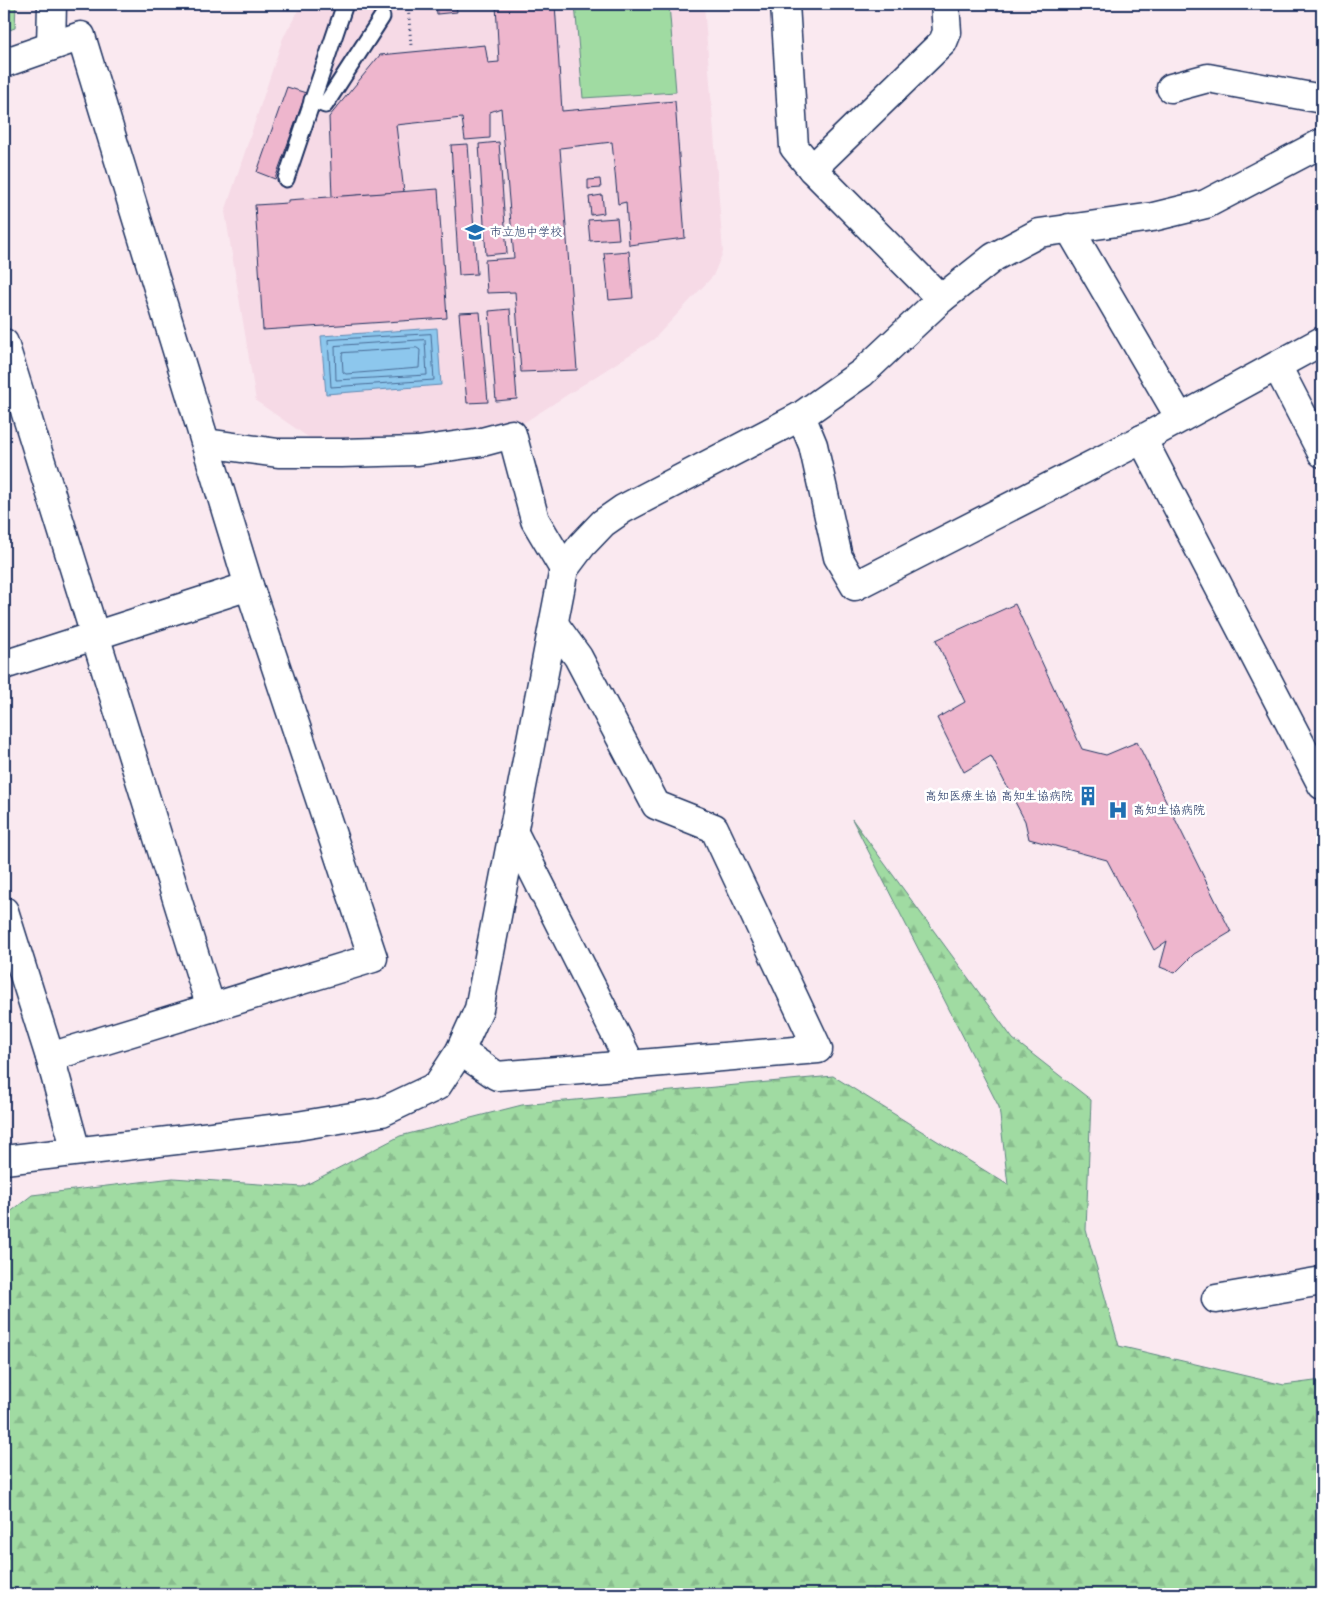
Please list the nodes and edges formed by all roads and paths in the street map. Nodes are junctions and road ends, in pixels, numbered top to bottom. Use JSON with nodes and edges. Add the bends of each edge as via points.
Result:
{"nodes":[{"id":1,"x":52,"y":4,"type":"edge"},
{"id":2,"x":345,"y":4,"type":"edge"},
{"id":3,"x":408,"y":4,"type":"edge"},
{"id":4,"x":784,"y":4,"type":"edge"},
{"id":5,"x":945,"y":4,"type":"edge"},
{"id":6,"x":382,"y":17,"type":"dead end"},
{"id":7,"x":51,"y":46,"type":"junction"},
{"id":8,"x":411,"y":46,"type":"dead end"},
{"id":9,"x":4,"y":63,"type":"edge"},
{"id":10,"x":1171,"y":88,"type":"dead end"},
{"id":11,"x":1322,"y":99,"type":"edge"},
{"id":12,"x":312,"y":100,"type":"junction"},
{"id":13,"x":1322,"y":143,"type":"edge"},
{"id":14,"x":812,"y":169,"type":"junction"},
{"id":15,"x":286,"y":179,"type":"dead end"},
{"id":16,"x":1069,"y":228,"type":"junction"},
{"id":17,"x":941,"y":299,"type":"junction"},
{"id":18,"x":1322,"y":341,"type":"edge"},
{"id":19,"x":4,"y":343,"type":"edge"},
{"id":20,"x":1277,"y":366,"type":"junction"},
{"id":21,"x":801,"y":416,"type":"junction"},
{"id":22,"x":1180,"y":418,"type":"junction"},
{"id":23,"x":1142,"y":439,"type":"junction"},
{"id":24,"x":206,"y":443,"type":"junction"},
{"id":25,"x":1322,"y":453,"type":"edge"},
{"id":26,"x":564,"y":569,"type":"junction"},
{"id":27,"x":249,"y":586,"type":"junction"},
{"id":28,"x":554,"y":624,"type":"junction"},
{"id":29,"x":95,"y":636,"type":"junction"},
{"id":30,"x":4,"y":665,"type":"edge"},
{"id":31,"x":1322,"y":785,"type":"edge"},
{"id":32,"x":513,"y":831,"type":"junction"},
{"id":33,"x":4,"y":911,"type":"edge"},
{"id":34,"x":211,"y":1008,"type":"junction"},
{"id":35,"x":460,"y":1051,"type":"junction"},
{"id":36,"x":50,"y":1057,"type":"junction"},
{"id":37,"x":631,"y":1065,"type":"junction"},
{"id":38,"x":76,"y":1151,"type":"junction"},
{"id":39,"x":4,"y":1160,"type":"edge"},
{"id":40,"x":1322,"y":1281,"type":"edge"},
{"id":41,"x":1216,"y":1299,"type":"dead end"}],
"edges":[{"from":1,"to":7,"type":"street"},
{"from":2,"to":12,"type":"lane"},
{"from":3,"to":8,"type":"path"},
{"from":4,"to":14,"type":"street","via":[[794,147]]},
{"from":5,"to":14,"type":"street","via":[[947,32],[944,42]]},
{"from":6,"to":12,"type":"lane","via":[[325,105]]},
{"from":7,"to":9,"type":"street"},
{"from":7,"to":24,"type":"street","via":[[81,36]]},
{"from":10,"to":11,"type":"street","via":[[1208,78]]},
{"from":12,"to":15,"type":"lane"},
{"from":13,"to":16,"type":"street","via":[[1190,210]]},
{"from":14,"to":17,"type":"street"},
{"from":16,"to":17,"type":"street","via":[[1039,233],[994,257]]},
{"from":16,"to":22,"type":"street"},
{"from":17,"to":21,"type":"street","via":[[862,373]]},
{"from":18,"to":20,"type":"street"},
{"from":19,"to":29,"type":"street"},
{"from":20,"to":22,"type":"street"},
{"from":20,"to":25,"type":"street"},
{"from":21,"to":23,"type":"street","via":[[813,445],[838,557],[855,586]]},
{"from":21,"to":26,"type":"street","via":[[623,509],[587,539]]},
{"from":22,"to":23,"type":"street"},
{"from":23,"to":31,"type":"street"},
{"from":24,"to":26,"type":"street","via":[[278,453],[389,452],[482,442],[512,434],[535,520]]},
{"from":24,"to":27,"type":"street"},
{"from":26,"to":28,"type":"street"},
{"from":27,"to":29,"type":"street"},
{"from":27,"to":34,"type":"street","via":[[373,958]]},
{"from":28,"to":32,"type":"street"},
{"from":28,"to":37,"type":"street","via":[[578,657],[656,805],[714,828],[818,1050]]},
{"from":29,"to":30,"type":"street"},
{"from":29,"to":34,"type":"street"},
{"from":32,"to":35,"type":"street","via":[[479,1009]]},
{"from":32,"to":37,"type":"street"},
{"from":33,"to":36,"type":"street"},
{"from":34,"to":36,"type":"street"},
{"from":35,"to":37,"type":"street","via":[[498,1076]]},
{"from":35,"to":38,"type":"street","via":[[437,1086],[382,1112],[297,1126]]},
{"from":36,"to":38,"type":"street"},
{"from":38,"to":39,"type":"street"},
{"from":40,"to":41,"type":"street"}]}
